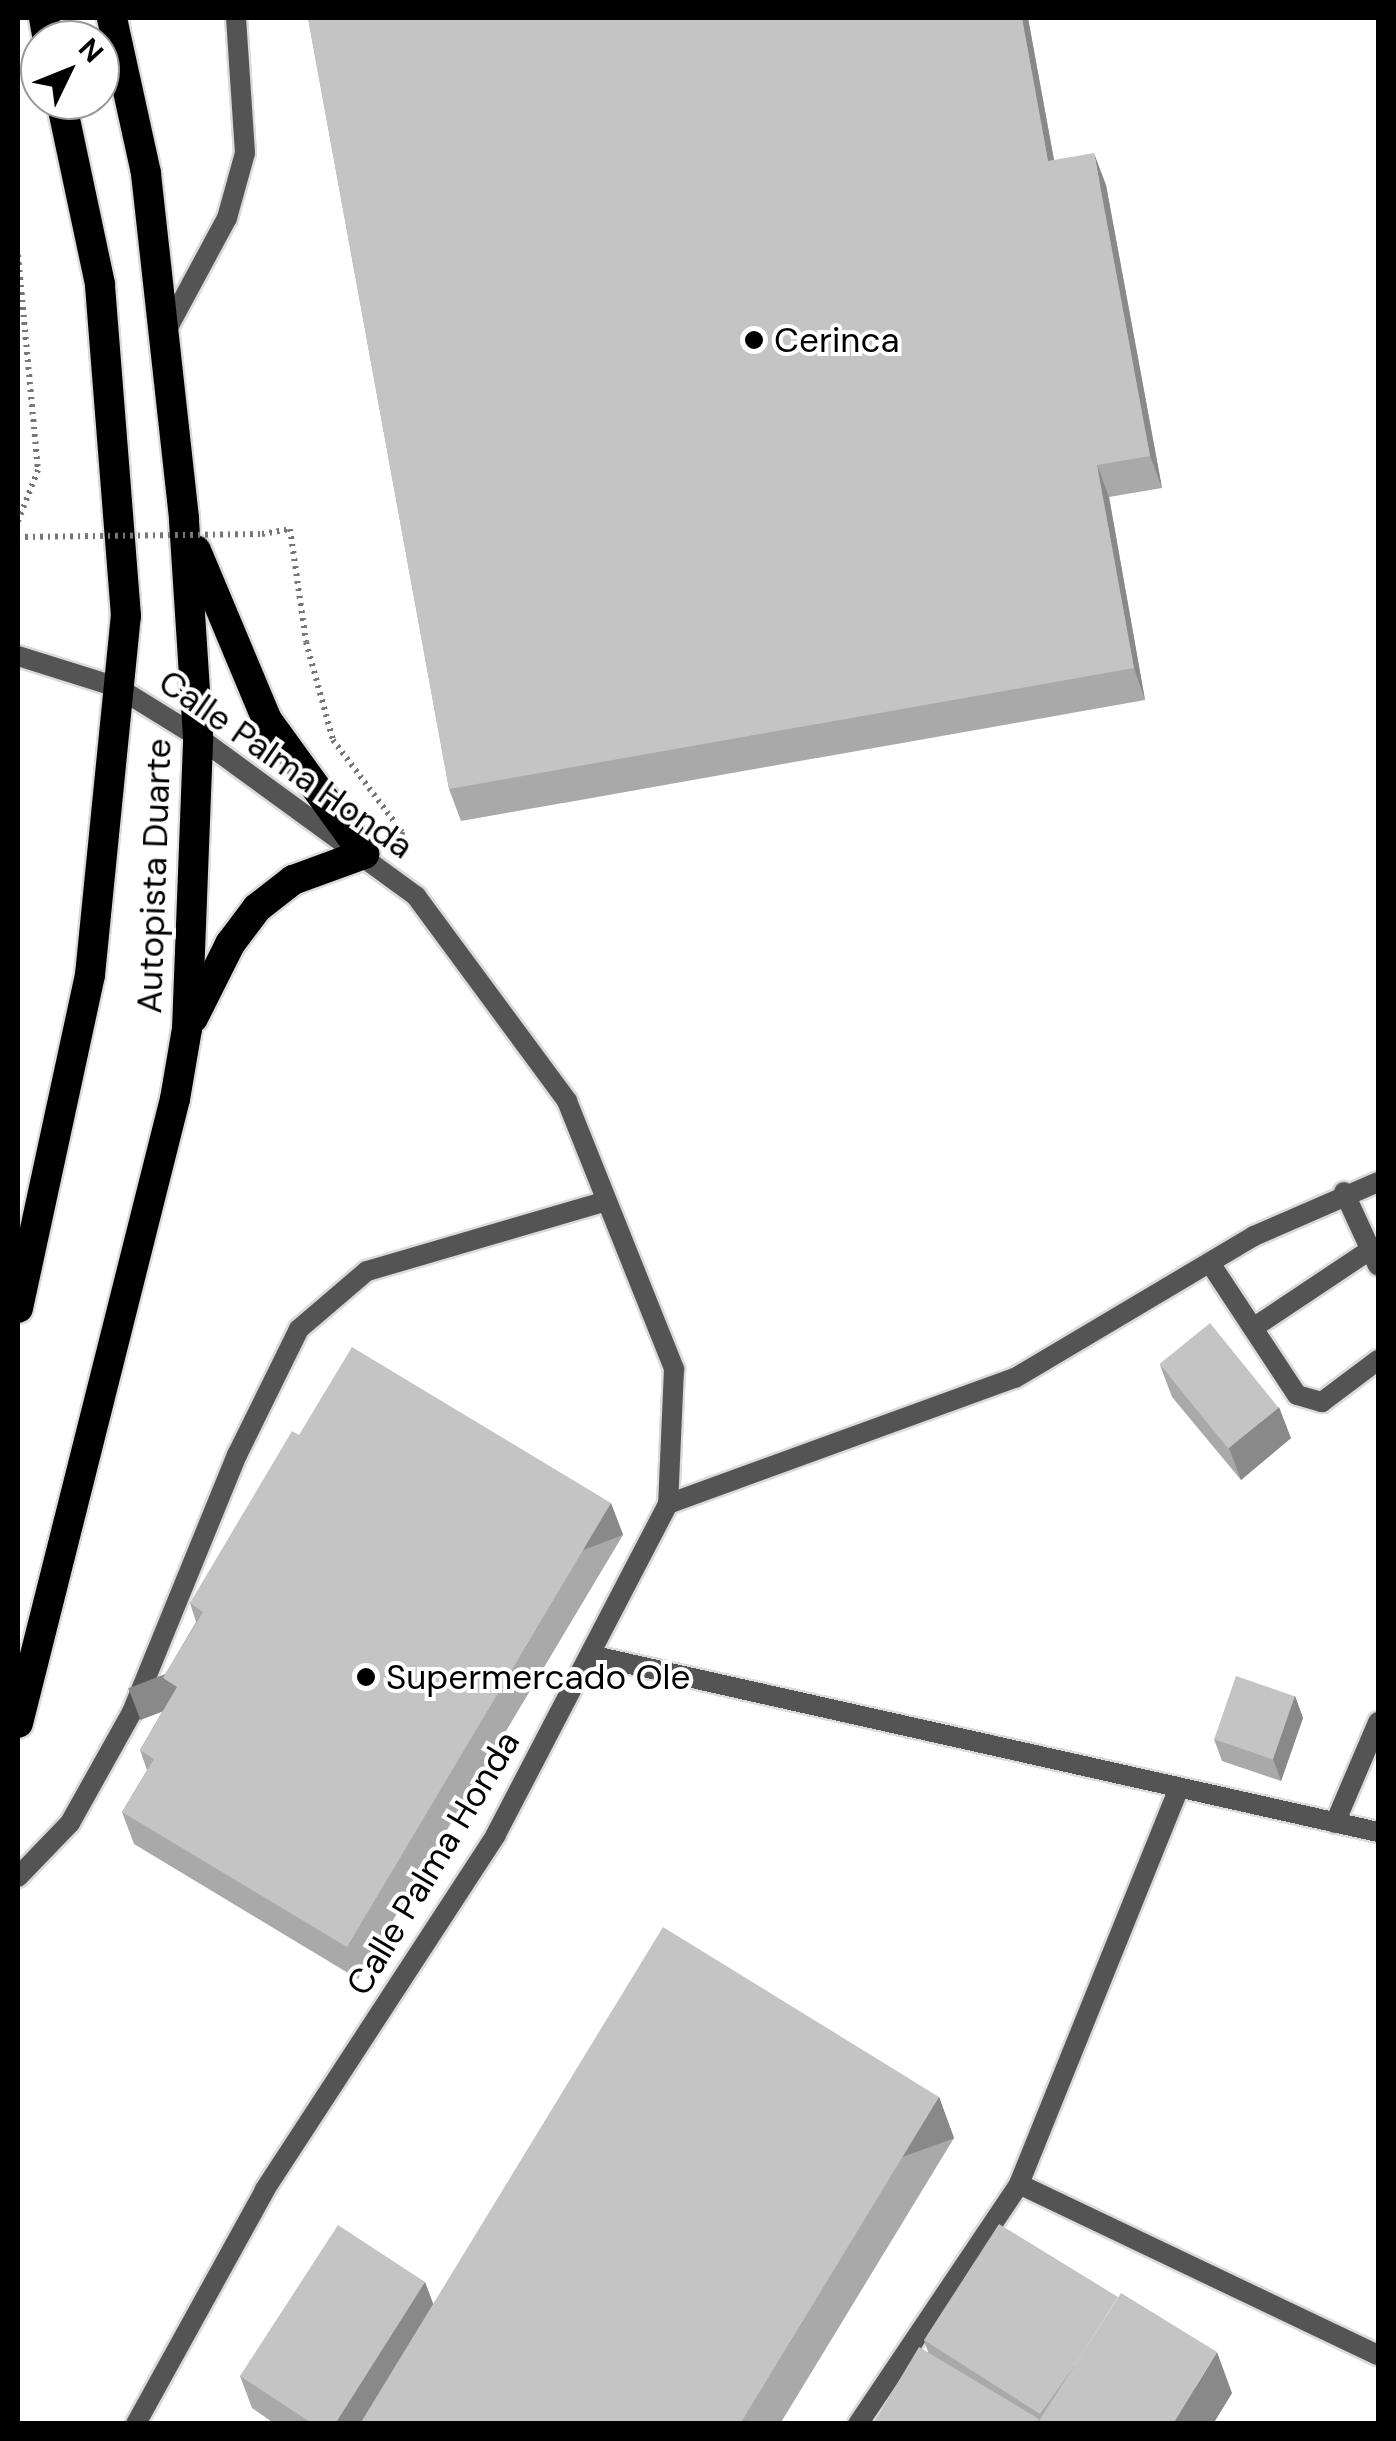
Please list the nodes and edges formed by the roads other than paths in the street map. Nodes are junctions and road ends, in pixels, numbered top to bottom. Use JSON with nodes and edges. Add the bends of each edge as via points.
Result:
{"nodes":[{"id":1,"x":112,"y":18,"type":"edge"},
{"id":2,"x":236,"y":18,"type":"edge"},
{"id":3,"x":65,"y":120,"type":"edge"},
{"id":4,"x":164,"y":334,"type":"junction"},
{"id":5,"x":184,"y":518,"type":"junction"},
{"id":6,"x":18,"y":656,"type":"edge"},
{"id":7,"x":117,"y":687,"type":"junction"},
{"id":8,"x":198,"y":737,"type":"junction"},
{"id":9,"x":364,"y":854,"type":"junction"},
{"id":10,"x":186,"y":1029,"type":"junction"},
{"id":11,"x":1378,"y":1182,"type":"edge"},
{"id":12,"x":1344,"y":1192,"type":"junction"},
{"id":13,"x":606,"y":1201,"type":"junction"},
{"id":14,"x":1374,"y":1258,"type":"edge"},
{"id":15,"x":1210,"y":1263,"type":"junction"},
{"id":16,"x":21,"y":1275,"type":"edge"},
{"id":17,"x":18,"y":1308,"type":"edge"},
{"id":18,"x":1254,"y":1328,"type":"junction"},
{"id":19,"x":1378,"y":1360,"type":"edge"},
{"id":20,"x":668,"y":1504,"type":"junction"},
{"id":21,"x":590,"y":1656,"type":"junction"},
{"id":22,"x":1378,"y":1722,"type":"edge"},
{"id":23,"x":18,"y":1723,"type":"edge"},
{"id":24,"x":1178,"y":1788,"type":"junction"},
{"id":25,"x":1335,"y":1822,"type":"junction"},
{"id":26,"x":1378,"y":1832,"type":"edge"},
{"id":27,"x":18,"y":1877,"type":"edge"},
{"id":28,"x":1019,"y":2184,"type":"junction"},
{"id":29,"x":1378,"y":2356,"type":"edge"},
{"id":30,"x":136,"y":2424,"type":"edge"},
{"id":31,"x":858,"y":2424,"type":"edge"}],
"edges":[{"from":1,"to":4,"type":"highway","name":"Autopista Duarte","via":[[146,173]]},
{"from":2,"to":4,"type":"street","via":[[245,153],[227,218]]},
{"from":3,"to":7,"type":"highway","name":"Autopista Duarte","via":[[100,284],[126,616]]},
{"from":4,"to":5,"type":"highway","name":"Autopista Duarte"},
{"from":5,"to":8,"type":"highway","name":"Autopista Duarte"},
{"from":5,"to":9,"type":"highway","via":[[234,655],[267,720]]},
{"from":6,"to":7,"type":"street","name":"Calle Palma Honda"},
{"from":7,"to":8,"type":"street","name":"Calle Palma Honda"},
{"from":7,"to":16,"type":"highway","name":"Autopista Duarte","via":[[90,976]]},
{"from":8,"to":9,"type":"street","name":"Calle Palma Honda"},
{"from":8,"to":10,"type":"highway","name":"Autopista Duarte"},
{"from":9,"to":10,"type":"highway","via":[[293,880],[257,908],[230,944]]},
{"from":9,"to":13,"type":"street","name":"Calle Palma Honda","via":[[416,896],[567,1101]]},
{"from":10,"to":23,"type":"highway","name":"Autopista Duarte","via":[[176,1099]]},
{"from":11,"to":12,"type":"street"},
{"from":12,"to":14,"type":"street"},
{"from":12,"to":15,"type":"street"},
{"from":13,"to":20,"type":"street","name":"Calle Palma Honda","via":[[674,1369]]},
{"from":13,"to":27,"type":"street","via":[[366,1272],[299,1328],[237,1454],[132,1712],[70,1823]]},
{"from":14,"to":18,"type":"street"},
{"from":15,"to":18,"type":"street"},
{"from":15,"to":20,"type":"street","via":[[1015,1378]]},
{"from":16,"to":17,"type":"highway","name":"Autopista Duarte"},
{"from":18,"to":19,"type":"street","via":[[1298,1395],[1310,1401],[1322,1402]]},
{"from":20,"to":21,"type":"street","name":"Calle Palma Honda"},
{"from":21,"to":24,"type":"street"},
{"from":21,"to":30,"type":"street","name":"Calle Palma Honda","via":[[496,1836],[265,2190]]},
{"from":22,"to":25,"type":"street"},
{"from":24,"to":25,"type":"street"},
{"from":24,"to":28,"type":"street"},
{"from":25,"to":26,"type":"street"},
{"from":28,"to":29,"type":"street"},
{"from":28,"to":31,"type":"street"}]}
